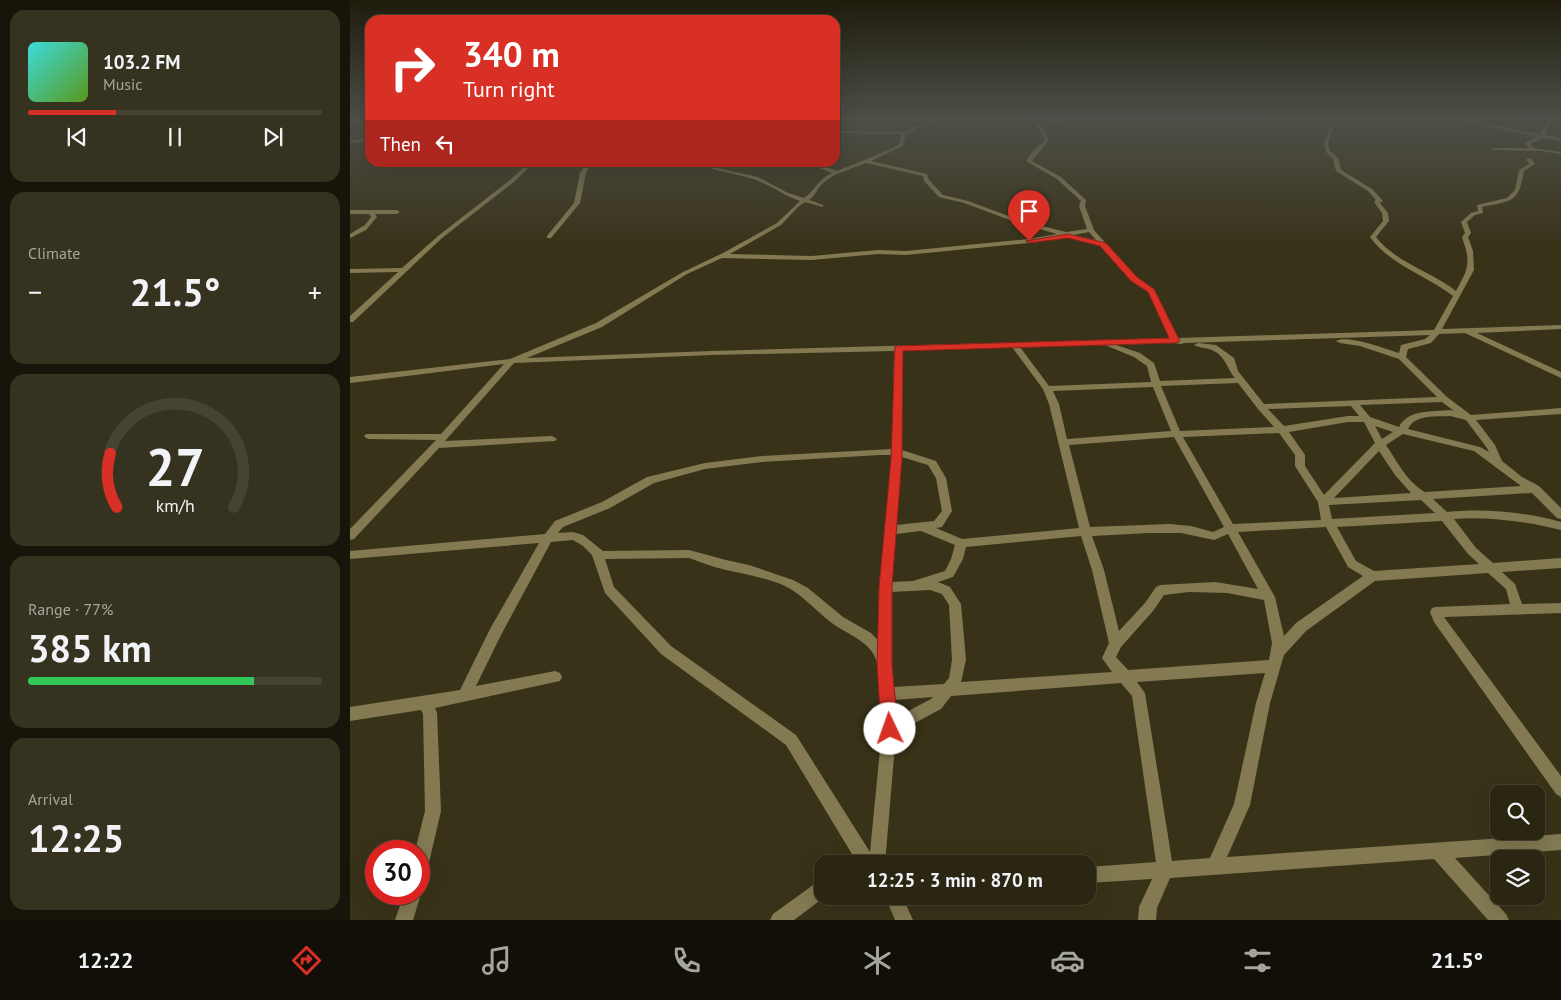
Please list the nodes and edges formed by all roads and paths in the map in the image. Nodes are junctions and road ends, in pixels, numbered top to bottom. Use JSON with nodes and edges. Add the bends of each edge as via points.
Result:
{"nodes":[{"id":1,"x":865,"y":161,"type":"joint"},
{"id":2,"x":1029,"y":161,"type":"edge"},
{"id":3,"x":1336,"y":161,"type":"edge"},
{"id":4,"x":1530,"y":161,"type":"edge"},
{"id":5,"x":527,"y":167,"type":"edge"},
{"id":6,"x":588,"y":167,"type":"edge"},
{"id":7,"x":710,"y":167,"type":"edge"},
{"id":8,"x":820,"y":167,"type":"edge"},
{"id":9,"x":836,"y":173,"type":"junction"},
{"id":10,"x":804,"y":200,"type":"junction"},
{"id":11,"x":821,"y":206,"type":"dead end"},
{"id":12,"x":350,"y":212,"type":"edge"},
{"id":13,"x":372,"y":212,"type":"junction"},
{"id":14,"x":397,"y":212,"type":"dead end"},
{"id":15,"x":1090,"y":230,"type":"junction"},
{"id":16,"x":350,"y":236,"type":"edge"},
{"id":17,"x":1068,"y":236,"type":"junction"},
{"id":18,"x":549,"y":237,"type":"dead end"},
{"id":19,"x":1103,"y":244,"type":"junction"},
{"id":20,"x":722,"y":256,"type":"junction"},
{"id":21,"x":406,"y":270,"type":"junction"},
{"id":22,"x":350,"y":271,"type":"edge"},
{"id":23,"x":1457,"y":295,"type":"junction"},
{"id":24,"x":350,"y":320,"type":"edge"},
{"id":25,"x":1561,"y":327,"type":"edge"},
{"id":26,"x":1464,"y":330,"type":"junction"},
{"id":27,"x":1436,"y":333,"type":"junction"},
{"id":28,"x":1314,"y":337,"type":"junction"},
{"id":29,"x":1175,"y":341,"type":"junction"},
{"id":30,"x":1105,"y":343,"type":"junction"},
{"id":31,"x":1014,"y":345,"type":"junction"},
{"id":32,"x":898,"y":348,"type":"junction"},
{"id":33,"x":1402,"y":357,"type":"junction"},
{"id":34,"x":512,"y":361,"type":"junction"},
{"id":35,"x":1561,"y":375,"type":"edge"},
{"id":36,"x":350,"y":380,"type":"edge"},
{"id":37,"x":1241,"y":380,"type":"junction"},
{"id":38,"x":1157,"y":384,"type":"junction"},
{"id":39,"x":1047,"y":389,"type":"junction"},
{"id":40,"x":1444,"y":399,"type":"junction"},
{"id":41,"x":1353,"y":403,"type":"junction"},
{"id":42,"x":1261,"y":407,"type":"junction"},
{"id":43,"x":1561,"y":411,"type":"edge"},
{"id":44,"x":1469,"y":418,"type":"junction"},
{"id":45,"x":1367,"y":419,"type":"junction"},
{"id":46,"x":1281,"y":430,"type":"junction"},
{"id":47,"x":1403,"y":430,"type":"junction"},
{"id":48,"x":1178,"y":435,"type":"junction"},
{"id":49,"x":369,"y":436,"type":"dead end"},
{"id":50,"x":444,"y":437,"type":"junction"},
{"id":51,"x":552,"y":439,"type":"dead end"},
{"id":52,"x":1063,"y":442,"type":"junction"},
{"id":53,"x":1380,"y":444,"type":"junction"},
{"id":54,"x":436,"y":445,"type":"junction"},
{"id":55,"x":896,"y":452,"type":"junction"},
{"id":56,"x":1498,"y":463,"type":"junction"},
{"id":57,"x":1535,"y":489,"type":"junction"},
{"id":58,"x":1425,"y":497,"type":"junction"},
{"id":59,"x":1323,"y":502,"type":"junction"},
{"id":60,"x":1443,"y":515,"type":"junction"},
{"id":61,"x":1561,"y":515,"type":"edge"},
{"id":62,"x":1329,"y":523,"type":"junction"},
{"id":63,"x":1561,"y":526,"type":"edge"},
{"id":64,"x":922,"y":527,"type":"junction"},
{"id":65,"x":1231,"y":528,"type":"junction"},
{"id":66,"x":891,"y":530,"type":"junction"},
{"id":67,"x":1085,"y":531,"type":"junction"},
{"id":68,"x":350,"y":536,"type":"edge"},
{"id":69,"x":548,"y":538,"type":"junction"},
{"id":70,"x":961,"y":543,"type":"junction"},
{"id":71,"x":597,"y":553,"type":"junction"},
{"id":72,"x":350,"y":555,"type":"edge"},
{"id":73,"x":1561,"y":563,"type":"edge"},
{"id":74,"x":1491,"y":568,"type":"junction"},
{"id":75,"x":1372,"y":576,"type":"junction"},
{"id":76,"x":912,"y":586,"type":"junction"},
{"id":77,"x":885,"y":587,"type":"junction"},
{"id":78,"x":1269,"y":597,"type":"junction"},
{"id":79,"x":1561,"y":608,"type":"edge"},
{"id":80,"x":1518,"y":610,"type":"junction"},
{"id":81,"x":1116,"y":643,"type":"junction"},
{"id":82,"x":1278,"y":652,"type":"junction"},
{"id":83,"x":884,"y":664,"type":"junction"},
{"id":84,"x":1274,"y":666,"type":"junction"},
{"id":85,"x":1125,"y":676,"type":"junction"},
{"id":86,"x":555,"y":677,"type":"dead end"},
{"id":87,"x":947,"y":690,"type":"junction"},
{"id":88,"x":465,"y":694,"type":"junction"},
{"id":89,"x":888,"y":694,"type":"junction"},
{"id":90,"x":425,"y":703,"type":"junction"},
{"id":91,"x":350,"y":714,"type":"edge"},
{"id":92,"x":890,"y":729,"type":"junction"},
{"id":93,"x":1561,"y":789,"type":"edge"},
{"id":94,"x":426,"y":840,"type":"edge"},
{"id":95,"x":1561,"y":842,"type":"edge"},
{"id":96,"x":1438,"y":851,"type":"junction"},
{"id":97,"x":862,"y":855,"type":"edge"},
{"id":98,"x":868,"y":855,"type":"edge"},
{"id":99,"x":1214,"y":866,"type":"junction"},
{"id":100,"x":1165,"y":870,"type":"junction"},
{"id":101,"x":1096,"y":874,"type":"edge"},
{"id":102,"x":814,"y":895,"type":"edge"},
{"id":103,"x":409,"y":905,"type":"edge"},
{"id":104,"x":898,"y":905,"type":"edge"},
{"id":105,"x":404,"y":920,"type":"edge"},
{"id":106,"x":779,"y":920,"type":"edge"},
{"id":107,"x":904,"y":920,"type":"edge"},
{"id":108,"x":1147,"y":920,"type":"edge"},
{"id":109,"x":1500,"y":920,"type":"edge"}],
"edges":[{"from":1,"to":9,"type":"street"},
{"from":1,"to":17,"type":"street","via":[[925,174],[927,181],[942,196]]},
{"from":2,"to":15,"type":"street","via":[[1059,178],[1084,201],[1082,206]]},
{"from":3,"to":23,"type":"street","via":[[1339,171],[1370,190],[1380,201],[1377,202],[1386,221],[1373,237],[1378,244],[1387,253]]},
{"from":4,"to":23,"type":"street","via":[[1532,164],[1522,170],[1518,190],[1509,199],[1479,206],[1480,212],[1464,222],[1471,270]]},
{"from":5,"to":21,"type":"street","via":[[440,237]]},
{"from":6,"to":18,"type":"street","via":[[583,173],[577,203]]},
{"from":7,"to":10,"type":"street","via":[[756,178]]},
{"from":8,"to":9,"type":"street"},
{"from":9,"to":10,"type":"street"},
{"from":10,"to":11,"type":"street"},
{"from":10,"to":20,"type":"street","via":[[779,224]]},
{"from":12,"to":13,"type":"street"},
{"from":13,"to":14,"type":"street"},
{"from":13,"to":16,"type":"street","via":[[371,223]]},
{"from":15,"to":17,"type":"street"},
{"from":15,"to":19,"type":"street"},
{"from":17,"to":19,"type":"street"},
{"from":17,"to":20,"type":"street","via":[[906,253],[812,258]]},
{"from":19,"to":29,"type":"street","via":[[1134,279],[1151,291]]},
{"from":20,"to":34,"type":"street","via":[[682,275],[599,325]]},
{"from":21,"to":22,"type":"street"},
{"from":21,"to":24,"type":"street"},
{"from":23,"to":27,"type":"street"},
{"from":25,"to":26,"type":"street"},
{"from":26,"to":27,"type":"street"},
{"from":26,"to":35,"type":"street"},
{"from":27,"to":28,"type":"street"},
{"from":27,"to":33,"type":"street","via":[[1428,341],[1404,347]]},
{"from":28,"to":29,"type":"street"},
{"from":28,"to":33,"type":"street","via":[[1361,344]]},
{"from":29,"to":30,"type":"street"},
{"from":29,"to":37,"type":"street","via":[[1213,347],[1230,360]]},
{"from":30,"to":31,"type":"street"},
{"from":30,"to":38,"type":"street","via":[[1145,360],[1151,365]]},
{"from":31,"to":32,"type":"street"},
{"from":31,"to":39,"type":"street"},
{"from":32,"to":34,"type":"street"},
{"from":32,"to":55,"type":"street"},
{"from":33,"to":40,"type":"street"},
{"from":34,"to":36,"type":"street"},
{"from":34,"to":50,"type":"street"},
{"from":37,"to":38,"type":"street"},
{"from":37,"to":42,"type":"street"},
{"from":38,"to":39,"type":"street"},
{"from":38,"to":48,"type":"street"},
{"from":39,"to":52,"type":"street"},
{"from":40,"to":41,"type":"street"},
{"from":40,"to":44,"type":"street"},
{"from":41,"to":42,"type":"street"},
{"from":41,"to":45,"type":"street"},
{"from":42,"to":46,"type":"street"},
{"from":43,"to":44,"type":"street"},
{"from":44,"to":47,"type":"street","via":[[1450,413],[1417,416],[1407,421]]},
{"from":44,"to":56,"type":"street","via":[[1492,447]]},
{"from":45,"to":46,"type":"street"},
{"from":45,"to":47,"type":"street"},
{"from":45,"to":53,"type":"street"},
{"from":46,"to":48,"type":"street"},
{"from":46,"to":59,"type":"street","via":[[1300,455],[1300,466]]},
{"from":47,"to":53,"type":"street"},
{"from":47,"to":56,"type":"street","via":[[1477,449]]},
{"from":48,"to":52,"type":"street"},
{"from":48,"to":65,"type":"street"},
{"from":49,"to":50,"type":"street"},
{"from":50,"to":54,"type":"street"},
{"from":51,"to":54,"type":"street"},
{"from":52,"to":67,"type":"street"},
{"from":53,"to":58,"type":"street","via":[[1415,491]]},
{"from":53,"to":59,"type":"street"},
{"from":54,"to":68,"type":"street"},
{"from":55,"to":64,"type":"street","via":[[932,463],[941,478],[947,511],[938,524]]},
{"from":55,"to":66,"type":"street"},
{"from":55,"to":69,"type":"street","via":[[740,461],[664,476],[559,524]]},
{"from":56,"to":57,"type":"street"},
{"from":57,"to":58,"type":"street"},
{"from":57,"to":61,"type":"street"},
{"from":58,"to":59,"type":"street"},
{"from":58,"to":60,"type":"street"},
{"from":59,"to":62,"type":"street","via":[[1324,516]]},
{"from":60,"to":62,"type":"street"},
{"from":60,"to":63,"type":"street","via":[[1507,516]]},
{"from":60,"to":74,"type":"street","via":[[1472,552]]},
{"from":62,"to":65,"type":"street"},
{"from":62,"to":75,"type":"street","via":[[1352,564]]},
{"from":64,"to":66,"type":"street"},
{"from":64,"to":70,"type":"street"},
{"from":65,"to":67,"type":"street","via":[[1214,536],[1192,529]]},
{"from":65,"to":78,"type":"street"},
{"from":66,"to":77,"type":"street"},
{"from":67,"to":70,"type":"street"},
{"from":67,"to":81,"type":"street"},
{"from":69,"to":71,"type":"street","via":[[586,538]]},
{"from":69,"to":72,"type":"street"},
{"from":69,"to":88,"type":"street"},
{"from":70,"to":76,"type":"street","via":[[949,574]]},
{"from":71,"to":83,"type":"street","via":[[689,554],[789,583],[866,637],[881,651]]},
{"from":71,"to":97,"type":"street","via":[[609,590],[666,650],[791,740]]},
{"from":73,"to":74,"type":"street"},
{"from":74,"to":75,"type":"street"},
{"from":74,"to":80,"type":"street","via":[[1511,587]]},
{"from":75,"to":82,"type":"street","via":[[1301,627]]},
{"from":76,"to":77,"type":"street"},
{"from":76,"to":87,"type":"street","via":[[930,585],[946,590],[955,604],[959,660],[956,681]]},
{"from":77,"to":83,"type":"street"},
{"from":78,"to":81,"type":"street","via":[[1237,587],[1200,585],[1160,590]]},
{"from":78,"to":82,"type":"street","via":[[1280,643]]},
{"from":79,"to":80,"type":"street"},
{"from":80,"to":93,"type":"street","via":[[1436,612]]},
{"from":81,"to":85,"type":"street","via":[[1109,658]]},
{"from":82,"to":84,"type":"street"},
{"from":83,"to":89,"type":"street"},
{"from":84,"to":85,"type":"street"},
{"from":84,"to":99,"type":"street","via":[[1242,805]]},
{"from":85,"to":87,"type":"street"},
{"from":85,"to":100,"type":"street","via":[[1138,693]]},
{"from":86,"to":88,"type":"street"},
{"from":87,"to":89,"type":"street"},
{"from":87,"to":92,"type":"street","via":[[936,704]]},
{"from":88,"to":90,"type":"street"},
{"from":89,"to":92,"type":"street"},
{"from":90,"to":91,"type":"street"},
{"from":90,"to":94,"type":"street","via":[[430,713],[433,811]]},
{"from":92,"to":98,"type":"street"},
{"from":95,"to":96,"type":"street"},
{"from":96,"to":99,"type":"street"},
{"from":96,"to":109,"type":"street"},
{"from":99,"to":100,"type":"street"},
{"from":100,"to":101,"type":"street"},
{"from":100,"to":108,"type":"street","via":[[1148,907]]},
{"from":102,"to":106,"type":"street"},
{"from":103,"to":105,"type":"street"},
{"from":104,"to":107,"type":"street"}]}
